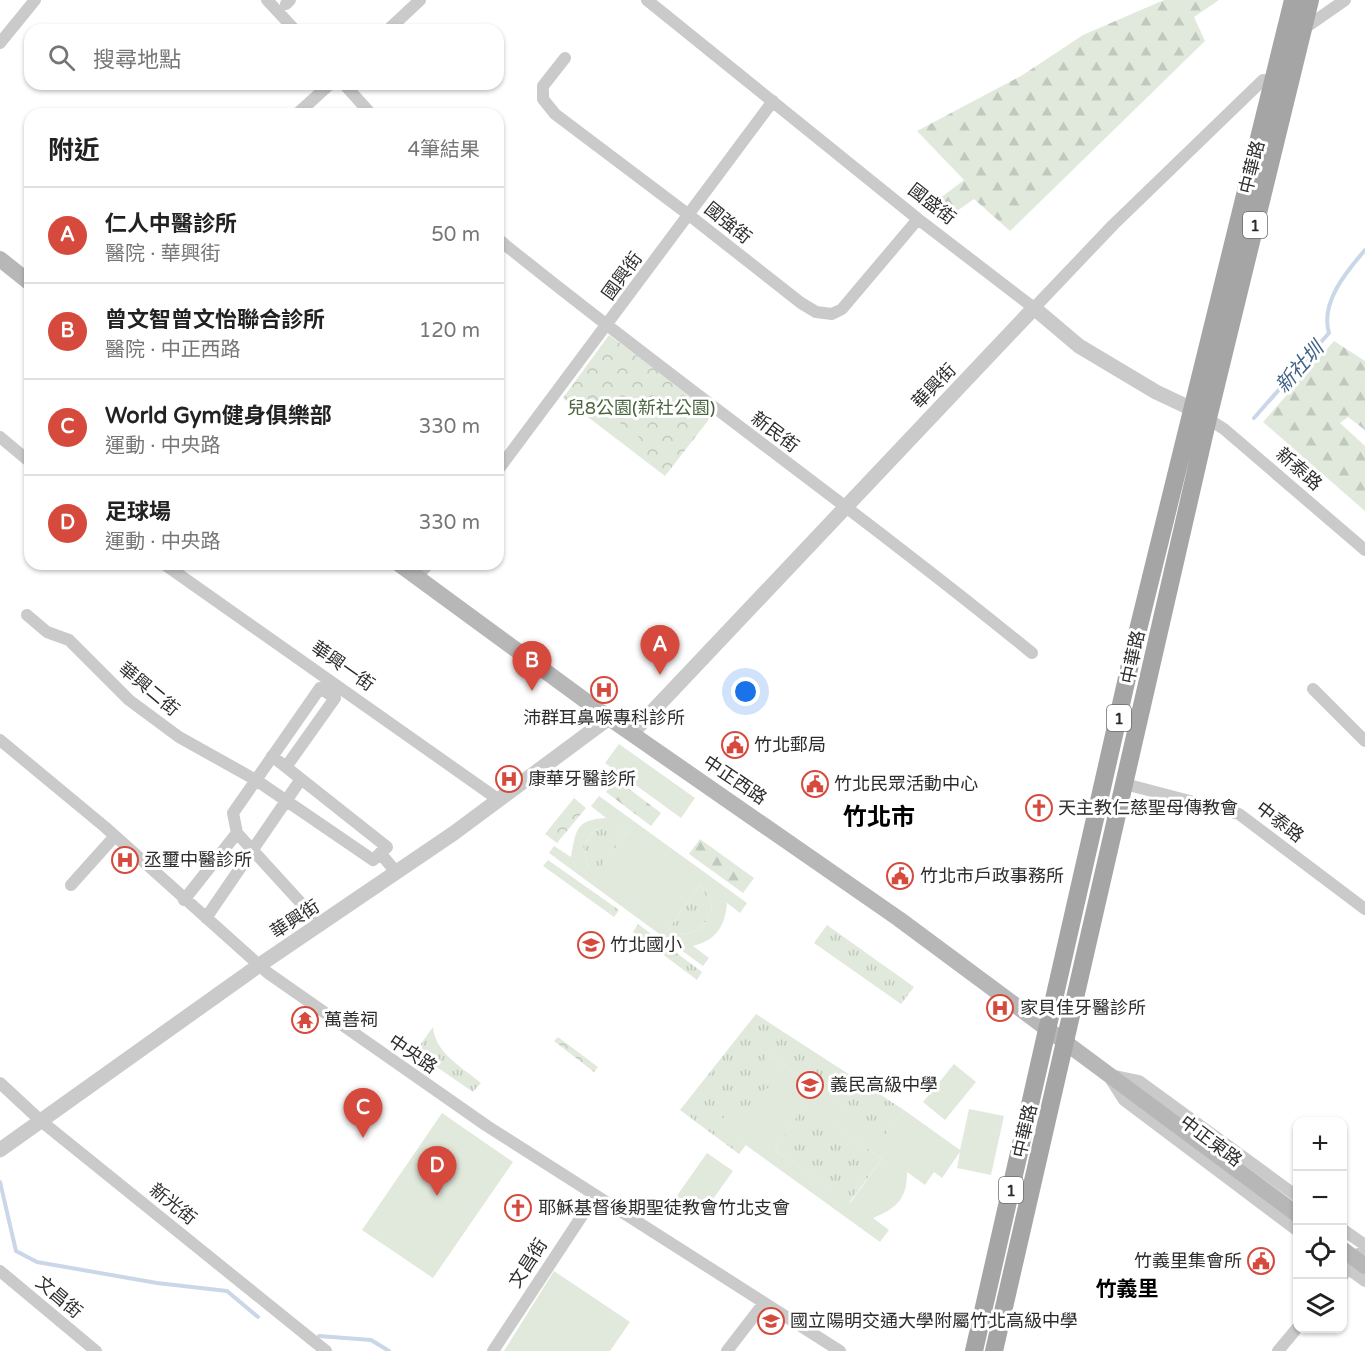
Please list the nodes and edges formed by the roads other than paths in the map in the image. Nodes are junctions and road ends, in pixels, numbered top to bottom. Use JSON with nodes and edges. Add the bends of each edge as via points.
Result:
{"nodes":[{"id":1,"x":35,"y":0,"type":"edge"},
{"id":2,"x":267,"y":0,"type":"edge"},
{"id":3,"x":420,"y":0,"type":"edge"},
{"id":4,"x":647,"y":0,"type":"edge"},
{"id":5,"x":1293,"y":0,"type":"edge"},
{"id":6,"x":1310,"y":0,"type":"edge"},
{"id":7,"x":1345,"y":0,"type":"edge"},
{"id":8,"x":289,"y":24,"type":"edge"},
{"id":9,"x":394,"y":24,"type":"edge"},
{"id":10,"x":1294,"y":30,"type":"junction"},
{"id":11,"x":0,"y":43,"type":"edge"},
{"id":12,"x":565,"y":58,"type":"dead end"},
{"id":13,"x":1274,"y":82,"type":"junction"},
{"id":14,"x":323,"y":90,"type":"edge"},
{"id":15,"x":349,"y":90,"type":"edge"},
{"id":16,"x":773,"y":101,"type":"junction"},
{"id":17,"x":304,"y":108,"type":"edge"},
{"id":18,"x":366,"y":108,"type":"edge"},
{"id":19,"x":689,"y":215,"type":"junction"},
{"id":20,"x":918,"y":219,"type":"junction"},
{"id":21,"x":504,"y":244,"type":"edge"},
{"id":22,"x":0,"y":259,"type":"edge"},
{"id":23,"x":24,"y":278,"type":"edge"},
{"id":24,"x":1034,"y":308,"type":"junction"},
{"id":25,"x":607,"y":327,"type":"junction"},
{"id":26,"x":1192,"y":409,"type":"junction"},
{"id":27,"x":1208,"y":418,"type":"junction"},
{"id":28,"x":0,"y":437,"type":"edge"},
{"id":29,"x":24,"y":457,"type":"edge"},
{"id":30,"x":504,"y":462,"type":"edge"},
{"id":31,"x":845,"y":508,"type":"junction"},
{"id":32,"x":1365,"y":550,"type":"edge"},
{"id":33,"x":173,"y":570,"type":"edge"},
{"id":34,"x":422,"y":570,"type":"edge"},
{"id":35,"x":27,"y":615,"type":"dead end"},
{"id":36,"x":1032,"y":653,"type":"dead end"},
{"id":37,"x":1312,"y":689,"type":"dead end"},
{"id":38,"x":609,"y":718,"type":"junction"},
{"id":39,"x":632,"y":733,"type":"junction"},
{"id":40,"x":0,"y":740,"type":"edge"},
{"id":41,"x":1365,"y":741,"type":"edge"},
{"id":42,"x":272,"y":756,"type":"junction"},
{"id":43,"x":286,"y":767,"type":"junction"},
{"id":44,"x":301,"y":778,"type":"junction"},
{"id":45,"x":256,"y":780,"type":"junction"},
{"id":46,"x":1125,"y":784,"type":"junction"},
{"id":47,"x":287,"y":800,"type":"junction"},
{"id":48,"x":499,"y":800,"type":"junction"},
{"id":49,"x":237,"y":833,"type":"junction"},
{"id":50,"x":115,"y":836,"type":"junction"},
{"id":51,"x":250,"y":849,"type":"junction"},
{"id":52,"x":380,"y":853,"type":"junction"},
{"id":53,"x":397,"y":873,"type":"junction"},
{"id":54,"x":71,"y":885,"type":"dead end"},
{"id":55,"x":184,"y":900,"type":"junction"},
{"id":56,"x":1365,"y":909,"type":"edge"},
{"id":57,"x":206,"y":918,"type":"junction"},
{"id":58,"x":321,"y":925,"type":"junction"},
{"id":59,"x":258,"y":966,"type":"junction"},
{"id":60,"x":1056,"y":1034,"type":"junction"},
{"id":61,"x":1108,"y":1075,"type":"junction"},
{"id":62,"x":0,"y":1083,"type":"edge"},
{"id":63,"x":41,"y":1120,"type":"junction"},
{"id":64,"x":0,"y":1150,"type":"edge"},
{"id":65,"x":1293,"y":1193,"type":"edge"},
{"id":66,"x":595,"y":1197,"type":"junction"},
{"id":67,"x":1293,"y":1211,"type":"edge"},
{"id":68,"x":1293,"y":1227,"type":"edge"},
{"id":69,"x":1347,"y":1240,"type":"edge"},
{"id":70,"x":1356,"y":1260,"type":"edge"},
{"id":71,"x":0,"y":1271,"type":"edge"},
{"id":72,"x":1365,"y":1281,"type":"edge"},
{"id":73,"x":764,"y":1303,"type":"junction"},
{"id":74,"x":1293,"y":1333,"type":"edge"},
{"id":75,"x":96,"y":1351,"type":"edge"},
{"id":76,"x":326,"y":1351,"type":"edge"},
{"id":77,"x":493,"y":1351,"type":"edge"},
{"id":78,"x":727,"y":1351,"type":"edge"},
{"id":79,"x":840,"y":1351,"type":"edge"},
{"id":80,"x":974,"y":1351,"type":"edge"},
{"id":81,"x":994,"y":1351,"type":"edge"},
{"id":82,"x":1278,"y":1351,"type":"edge"}],
"edges":[{"from":1,"to":11,"type":"street"},
{"from":2,"to":8,"type":"street"},
{"from":3,"to":9,"type":"street"},
{"from":4,"to":16,"type":"street","name":"國盛街"},
{"from":5,"to":10,"type":"main road","name":"中華路","number":"1"},
{"from":6,"to":10,"type":"main road","name":"中華路","number":"1"},
{"from":7,"to":10,"type":"street"},
{"from":10,"to":13,"type":"main road","name":"中華路","number":"1"},
{"from":10,"to":27,"type":"main road","name":"中華路","number":"1"},
{"from":12,"to":19,"type":"street","name":"國強街","via":[[543,86],[543,99],[555,114]]},
{"from":13,"to":24,"type":"street","name":"華興街","via":[[1263,80]]},
{"from":13,"to":26,"type":"main road","name":"中華路","number":"1"},
{"from":14,"to":17,"type":"street"},
{"from":15,"to":18,"type":"street"},
{"from":16,"to":19,"type":"street","name":"國興街"},
{"from":16,"to":20,"type":"street","name":"國盛街"},
{"from":19,"to":20,"type":"street","name":"國強街","via":[[801,303],[816,312],[832,314],[842,309]]},
{"from":19,"to":25,"type":"street","name":"國興街"},
{"from":20,"to":24,"type":"street","name":"國盛街"},
{"from":21,"to":25,"type":"street","name":"新民街"},
{"from":22,"to":23,"type":"main road"},
{"from":24,"to":26,"type":"street","name":"國盛街","via":[[1079,346]]},
{"from":24,"to":31,"type":"street","name":"華興街"},
{"from":25,"to":30,"type":"street","name":"國興街"},
{"from":25,"to":31,"type":"street","name":"新民街"},
{"from":26,"to":27,"type":"street","name":"國盛街"},
{"from":26,"to":60,"type":"main road","name":"中華路","number":"1","via":[[1137,634]]},
{"from":27,"to":32,"type":"street","name":"新泰路"},
{"from":27,"to":46,"type":"main road","name":"中華路","number":"1"},
{"from":28,"to":29,"type":"street"},
{"from":31,"to":36,"type":"street","name":"新民街","via":[[939,577]]},
{"from":31,"to":39,"type":"street","name":"華興街"},
{"from":33,"to":48,"type":"street","name":"華興一街"},
{"from":34,"to":38,"type":"main road","name":"中正西路"},
{"from":35,"to":45,"type":"street","name":"華興二街","via":[[47,632],[69,640],[152,718]]},
{"from":37,"to":41,"type":"street"},
{"from":38,"to":39,"type":"main road","name":"中正西路"},
{"from":38,"to":48,"type":"street","name":"華興街"},
{"from":39,"to":60,"type":"main road","name":"中正西路"},
{"from":40,"to":50,"type":"street","name":"中央路"},
{"from":42,"to":43,"type":"street"},
{"from":42,"to":43,"type":"street","via":[[320,687],[335,698]]},
{"from":42,"to":45,"type":"street"},
{"from":43,"to":44,"type":"street"},
{"from":44,"to":47,"type":"street"},
{"from":44,"to":52,"type":"street","via":[[387,847]]},
{"from":45,"to":47,"type":"street","name":"華興二街"},
{"from":45,"to":49,"type":"street","via":[[233,813]]},
{"from":46,"to":56,"type":"street","name":"中泰路","via":[[1239,814]]},
{"from":46,"to":60,"type":"main road","name":"中華路","number":"1"},
{"from":47,"to":51,"type":"street"},
{"from":47,"to":52,"type":"street","name":"華興二街","via":[[373,860]]},
{"from":48,"to":53,"type":"street","name":"華興街"},
{"from":49,"to":51,"type":"street"},
{"from":49,"to":55,"type":"street"},
{"from":50,"to":54,"type":"street"},
{"from":50,"to":55,"type":"street","name":"中央路"},
{"from":51,"to":57,"type":"street"},
{"from":51,"to":58,"type":"street"},
{"from":52,"to":53,"type":"street"},
{"from":53,"to":58,"type":"street","name":"華興街"},
{"from":55,"to":57,"type":"street","name":"中央路"},
{"from":57,"to":59,"type":"street","name":"中央路"},
{"from":58,"to":59,"type":"street","name":"華興街"},
{"from":59,"to":63,"type":"street","name":"華興街"},
{"from":59,"to":66,"type":"street","name":"中央路","via":[[381,1054]]},
{"from":60,"to":61,"type":"main road","name":"中正東路"},
{"from":60,"to":80,"type":"main road","name":"中華路","number":"1"},
{"from":60,"to":81,"type":"main road","name":"中華路","number":"1"},
{"from":61,"to":65,"type":"street","name":"中正東路","via":[[1139,1081]]},
{"from":61,"to":67,"type":"main road"},
{"from":61,"to":68,"type":"street","name":"中正東路","via":[[1124,1100]]},
{"from":62,"to":63,"type":"street","name":"新光街"},
{"from":63,"to":64,"type":"street","name":"華興街"},
{"from":63,"to":76,"type":"street","name":"新光街"},
{"from":66,"to":73,"type":"street","name":"中央路"},
{"from":66,"to":77,"type":"street","name":"文昌街"},
{"from":69,"to":70,"type":"street"},
{"from":70,"to":72,"type":"street"},
{"from":71,"to":75,"type":"street","name":"文昌街"},
{"from":73,"to":78,"type":"street"},
{"from":73,"to":79,"type":"street","name":"中央路"},
{"from":74,"to":82,"type":"street"}]}
